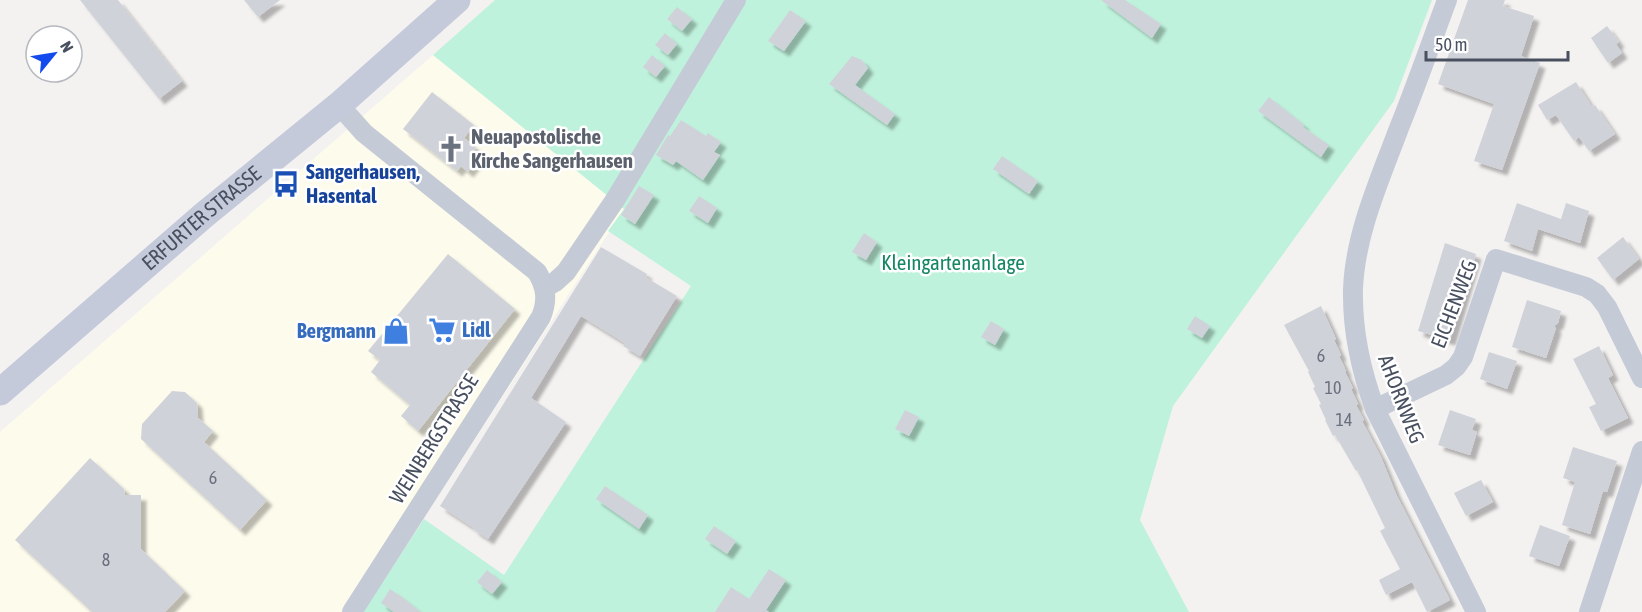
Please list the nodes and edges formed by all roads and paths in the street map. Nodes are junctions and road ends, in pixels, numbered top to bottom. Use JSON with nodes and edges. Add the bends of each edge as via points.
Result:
{"nodes":[{"id":1,"x":458,"y":0,"type":"edge"},
{"id":2,"x":736,"y":0,"type":"edge"},
{"id":3,"x":1447,"y":0,"type":"edge"},
{"id":4,"x":339,"y":105,"type":"junction"},
{"id":5,"x":545,"y":288,"type":"junction"},
{"id":6,"x":1642,"y":378,"type":"edge"},
{"id":7,"x":0,"y":392,"type":"edge"},
{"id":8,"x":1375,"y":410,"type":"junction"},
{"id":9,"x":1642,"y":451,"type":"edge"},
{"id":10,"x":352,"y":612,"type":"edge"},
{"id":11,"x":1476,"y":612,"type":"edge"},
{"id":12,"x":1589,"y":612,"type":"edge"}],
"edges":[{"from":1,"to":4,"type":"main road","name":"ERFURTER STRASSE"},
{"from":2,"to":5,"type":"street","via":[[615,200],[566,272]]},
{"from":3,"to":8,"type":"street","name":"AHORNWEG","via":[[1368,214],[1356,265],[1354,316],[1358,351]]},
{"from":4,"to":5,"type":"street","via":[[364,133],[531,266]]},
{"from":4,"to":7,"type":"main road","name":"ERFURTER STRASSE","via":[[209,210]]},
{"from":5,"to":10,"type":"street","name":"WEINBERGSTRASSE","via":[[541,317]]},
{"from":6,"to":8,"type":"street","name":"EICHENWEG","via":[[1598,294],[1496,259],[1463,357],[1456,367]]},
{"from":8,"to":11,"type":"street","name":"AHORNWEG"},
{"from":9,"to":12,"type":"street"}]}
